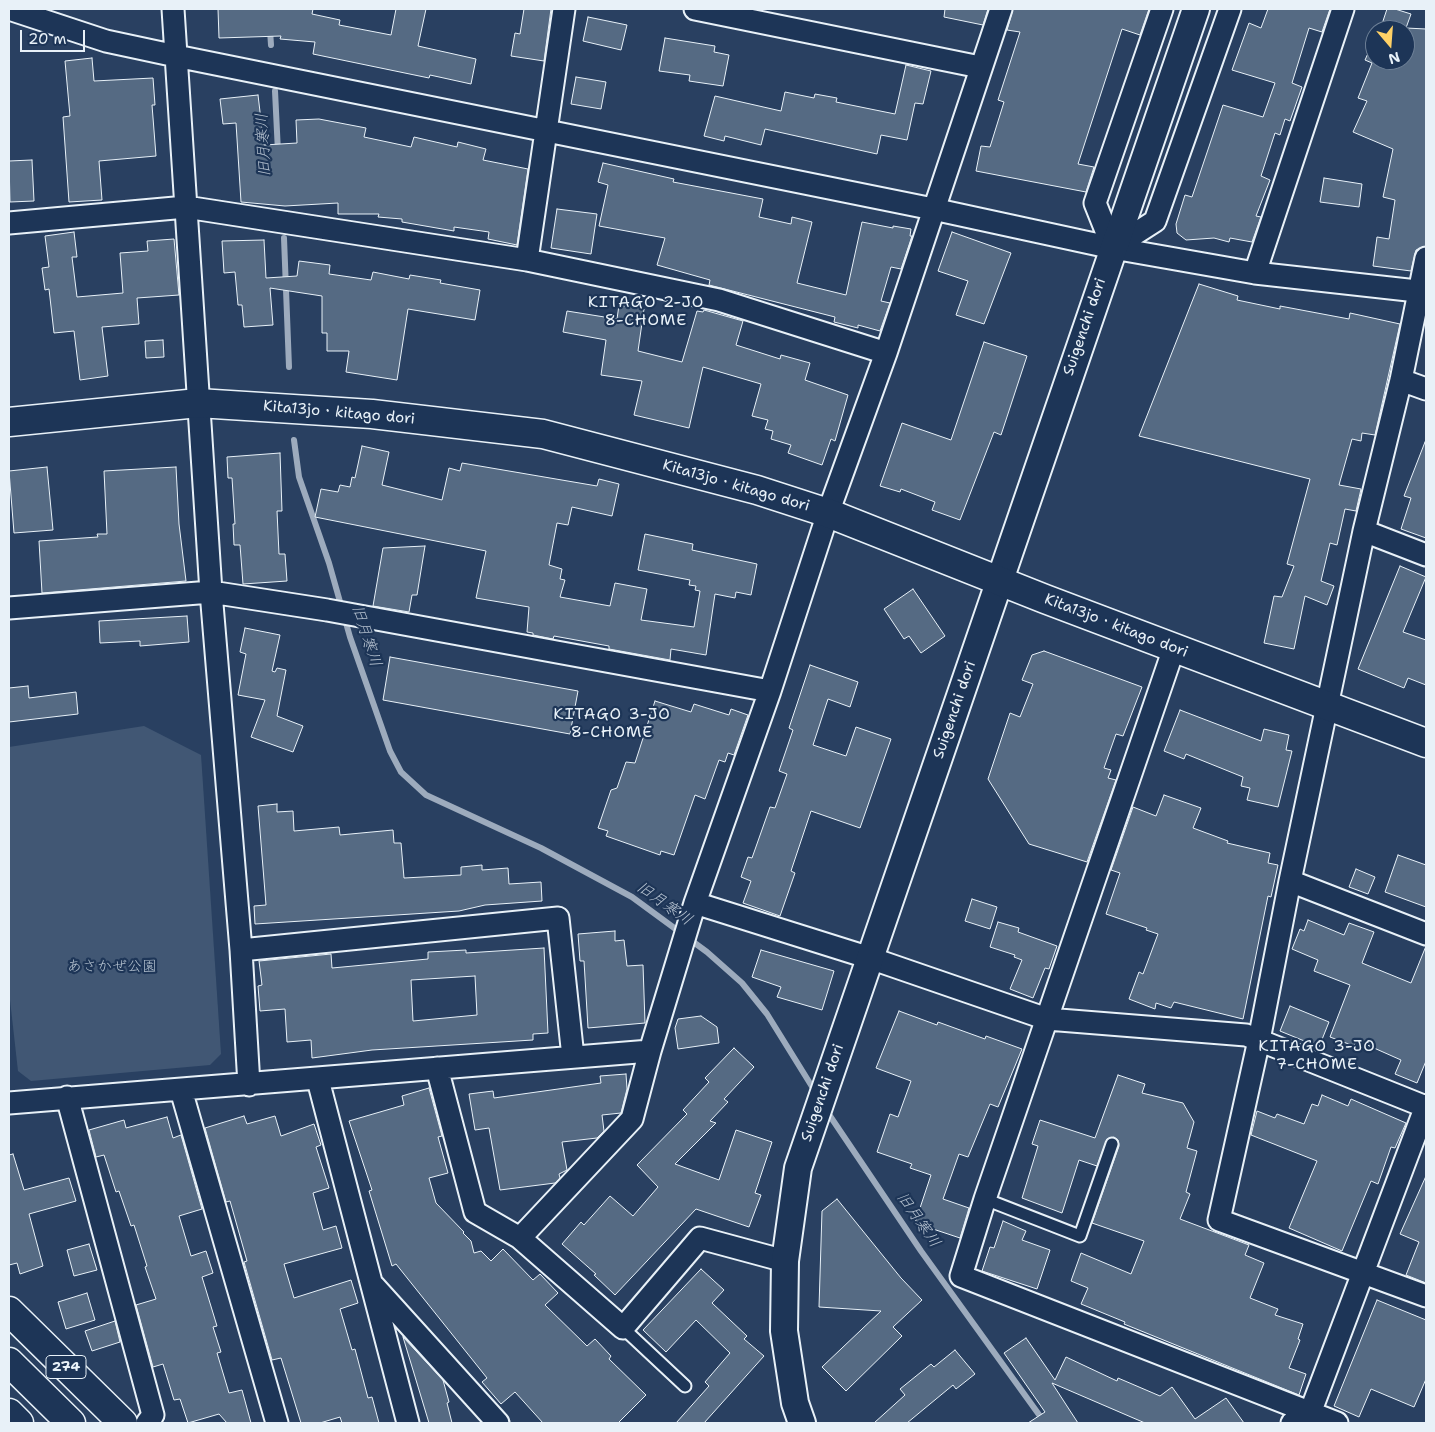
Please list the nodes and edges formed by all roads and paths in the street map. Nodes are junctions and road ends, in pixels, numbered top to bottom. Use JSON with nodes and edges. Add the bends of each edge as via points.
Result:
{"nodes":[{"id":1,"x":9,"y":9,"type":"edge"},
{"id":2,"x":173,"y":9,"type":"edge"},
{"id":3,"x":564,"y":9,"type":"edge"},
{"id":4,"x":695,"y":9,"type":"edge"},
{"id":5,"x":1001,"y":9,"type":"edge"},
{"id":6,"x":1162,"y":9,"type":"edge"},
{"id":7,"x":1196,"y":9,"type":"edge"},
{"id":8,"x":1230,"y":9,"type":"edge"},
{"id":9,"x":1343,"y":9,"type":"edge"},
{"id":10,"x":46,"y":15,"type":"edge"},
{"id":11,"x":176,"y":56,"type":"junction"},
{"id":12,"x":980,"y":67,"type":"junction"},
{"id":13,"x":545,"y":131,"type":"junction"},
{"id":14,"x":186,"y":207,"type":"junction"},
{"id":15,"x":933,"y":209,"type":"junction"},
{"id":16,"x":9,"y":223,"type":"edge"},
{"id":17,"x":1113,"y":248,"type":"junction"},
{"id":18,"x":1426,"y":258,"type":"edge"},
{"id":19,"x":527,"y":260,"type":"junction"},
{"id":20,"x":1255,"y":272,"type":"junction"},
{"id":21,"x":1422,"y":292,"type":"edge"},
{"id":22,"x":886,"y":353,"type":"junction"},
{"id":23,"x":1401,"y":380,"type":"junction"},
{"id":24,"x":1426,"y":390,"type":"edge"},
{"id":25,"x":198,"y":403,"type":"junction"},
{"id":26,"x":9,"y":422,"type":"edge"},
{"id":27,"x":828,"y":513,"type":"junction"},
{"id":28,"x":1364,"y":531,"type":"junction"},
{"id":29,"x":1426,"y":555,"type":"edge"},
{"id":30,"x":998,"y":580,"type":"junction"},
{"id":31,"x":211,"y":592,"type":"junction"},
{"id":32,"x":9,"y":608,"type":"edge"},
{"id":33,"x":1174,"y":648,"type":"junction"},
{"id":34,"x":770,"y":691,"type":"junction"},
{"id":35,"x":1328,"y":705,"type":"junction"},
{"id":36,"x":1426,"y":743,"type":"edge"},
{"id":37,"x":1290,"y":881,"type":"junction"},
{"id":38,"x":696,"y":902,"type":"junction"},
{"id":39,"x":1426,"y":934,"type":"edge"},
{"id":40,"x":241,"y":950,"type":"junction"},
{"id":41,"x":870,"y":958,"type":"junction"},
{"id":42,"x":1047,"y":1019,"type":"junction"},
{"id":43,"x":1259,"y":1040,"type":"junction"},
{"id":44,"x":650,"y":1051,"type":"junction"},
{"id":45,"x":573,"y":1057,"type":"junction"},
{"id":46,"x":437,"y":1068,"type":"junction"},
{"id":47,"x":318,"y":1080,"type":"junction"},
{"id":48,"x":249,"y":1085,"type":"junction"},
{"id":49,"x":181,"y":1090,"type":"junction"},
{"id":50,"x":67,"y":1097,"type":"junction"},
{"id":51,"x":9,"y":1103,"type":"edge"},
{"id":52,"x":1426,"y":1106,"type":"edge"},
{"id":53,"x":1112,"y":1144,"type":"dead end"},
{"id":54,"x":985,"y":1199,"type":"junction"},
{"id":55,"x":520,"y":1238,"type":"junction"},
{"id":56,"x":784,"y":1262,"type":"junction"},
{"id":57,"x":1362,"y":1272,"type":"junction"},
{"id":58,"x":370,"y":1283,"type":"junction"},
{"id":59,"x":1426,"y":1296,"type":"edge"},
{"id":60,"x":9,"y":1312,"type":"edge"},
{"id":61,"x":623,"y":1328,"type":"junction"},
{"id":62,"x":9,"y":1362,"type":"edge"},
{"id":63,"x":685,"y":1386,"type":"dead end"},
{"id":64,"x":9,"y":1414,"type":"edge"},
{"id":65,"x":1301,"y":1418,"type":"edge"},
{"id":66,"x":19,"y":1423,"type":"edge"},
{"id":67,"x":71,"y":1423,"type":"edge"},
{"id":68,"x":123,"y":1423,"type":"edge"},
{"id":69,"x":147,"y":1423,"type":"edge"},
{"id":70,"x":277,"y":1423,"type":"edge"},
{"id":71,"x":408,"y":1423,"type":"edge"},
{"id":72,"x":498,"y":1423,"type":"edge"},
{"id":73,"x":802,"y":1423,"type":"edge"},
{"id":74,"x":1337,"y":1423,"type":"edge"}],
"edges":[{"from":1,"to":10,"type":"street"},
{"from":2,"to":11,"type":"street"},
{"from":3,"to":13,"type":"street"},
{"from":4,"to":12,"type":"street"},
{"from":5,"to":12,"type":"street"},
{"from":6,"to":17,"type":"street","via":[[1095,203]]},
{"from":7,"to":17,"type":"street","name":"Suigenchi dori"},
{"from":8,"to":17,"type":"street","via":[[1155,221]]},
{"from":9,"to":20,"type":"street"},
{"from":10,"to":11,"type":"street","via":[[106,41]]},
{"from":11,"to":13,"type":"street"},
{"from":11,"to":14,"type":"street"},
{"from":12,"to":15,"type":"street"},
{"from":13,"to":15,"type":"street"},
{"from":13,"to":19,"type":"street"},
{"from":14,"to":16,"type":"street"},
{"from":14,"to":19,"type":"street"},
{"from":14,"to":25,"type":"street"},
{"from":15,"to":17,"type":"street"},
{"from":15,"to":22,"type":"street"},
{"from":17,"to":20,"type":"street"},
{"from":17,"to":30,"type":"street","name":"Suigenchi dori"},
{"from":18,"to":21,"type":"street"},
{"from":19,"to":22,"type":"street","via":[[719,300]]},
{"from":20,"to":21,"type":"street"},
{"from":21,"to":23,"type":"street"},
{"from":22,"to":27,"type":"street"},
{"from":23,"to":24,"type":"street"},
{"from":23,"to":28,"type":"street"},
{"from":25,"to":26,"type":"main road","name":"Kita13jo・kitago dori"},
{"from":25,"to":27,"type":"main road","name":"Kita13jo・kitago dori","via":[[372,414],[543,434],[757,490]]},
{"from":25,"to":31,"type":"street"},
{"from":27,"to":30,"type":"main road","name":"Kita13jo・kitago dori"},
{"from":27,"to":34,"type":"street"},
{"from":28,"to":29,"type":"street"},
{"from":28,"to":35,"type":"street"},
{"from":30,"to":33,"type":"main road","name":"Kita13jo・kitago dori"},
{"from":30,"to":41,"type":"street","name":"Suigenchi dori"},
{"from":31,"to":32,"type":"street"},
{"from":31,"to":34,"type":"street","via":[[327,610]]},
{"from":31,"to":40,"type":"street"},
{"from":33,"to":35,"type":"main road","name":"Kita13jo・kitago dori"},
{"from":33,"to":42,"type":"street"},
{"from":34,"to":38,"type":"street"},
{"from":35,"to":36,"type":"main road","name":"Kita13jo・kitago dori"},
{"from":35,"to":37,"type":"street"},
{"from":37,"to":39,"type":"street"},
{"from":37,"to":43,"type":"street"},
{"from":38,"to":41,"type":"street"},
{"from":38,"to":44,"type":"street"},
{"from":40,"to":45,"type":"street","via":[[558,918]]},
{"from":40,"to":48,"type":"street"},
{"from":41,"to":42,"type":"street"},
{"from":41,"to":56,"type":"street","name":"Suigenchi dori","via":[[798,1168]]},
{"from":42,"to":43,"type":"street","via":[[1246,1035]]},
{"from":42,"to":54,"type":"street"},
{"from":43,"to":52,"type":"street"},
{"from":43,"to":57,"type":"street","via":[[1219,1220]]},
{"from":44,"to":45,"type":"street"},
{"from":44,"to":55,"type":"street","via":[[632,1118]]},
{"from":45,"to":46,"type":"street"},
{"from":46,"to":47,"type":"street"},
{"from":46,"to":55,"type":"street","via":[[475,1212]]},
{"from":47,"to":48,"type":"street"},
{"from":47,"to":58,"type":"street"},
{"from":48,"to":49,"type":"street"},
{"from":49,"to":50,"type":"street"},
{"from":49,"to":70,"type":"street"},
{"from":50,"to":51,"type":"street"},
{"from":50,"to":69,"type":"street","via":[[153,1415]]},
{"from":52,"to":57,"type":"street"},
{"from":53,"to":54,"type":"lane","via":[[1080,1236]]},
{"from":54,"to":65,"type":"street","via":[[961,1276]]},
{"from":55,"to":61,"type":"street"},
{"from":56,"to":61,"type":"street","via":[[700,1238]]},
{"from":56,"to":73,"type":"street","name":"Suigenchi dori","via":[[784,1331],[795,1403]]},
{"from":57,"to":59,"type":"street"},
{"from":57,"to":65,"type":"street"},
{"from":58,"to":71,"type":"street"},
{"from":58,"to":72,"type":"street"},
{"from":60,"to":68,"type":"main road","number":"274"},
{"from":61,"to":63,"type":"lane"},
{"from":62,"to":67,"type":"main road"},
{"from":64,"to":66,"type":"main road"},
{"from":65,"to":74,"type":"street"}]}
